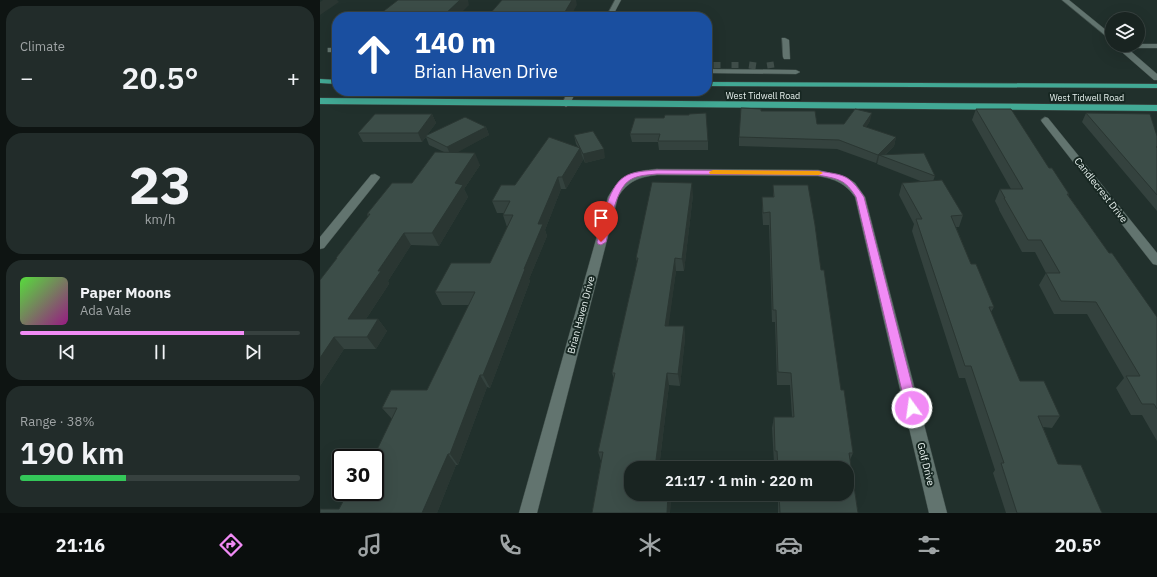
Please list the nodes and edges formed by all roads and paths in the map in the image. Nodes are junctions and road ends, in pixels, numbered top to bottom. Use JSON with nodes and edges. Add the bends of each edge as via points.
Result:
{"nodes":[{"id":1,"x":618,"y":0,"type":"edge"},
{"id":2,"x":1065,"y":0,"type":"edge"},
{"id":3,"x":612,"y":12,"type":"edge"},
{"id":4,"x":1105,"y":34,"type":"edge"},
{"id":5,"x":785,"y":40,"type":"dead end"},
{"id":6,"x":1145,"y":46,"type":"edge"},
{"id":7,"x":1157,"y":46,"type":"edge"},
{"id":8,"x":1127,"y":52,"type":"edge"},
{"id":9,"x":787,"y":57,"type":"dead end"},
{"id":10,"x":712,"y":68,"type":"edge"},
{"id":11,"x":796,"y":72,"type":"dead end"},
{"id":12,"x":1157,"y":78,"type":"edge"},
{"id":13,"x":320,"y":82,"type":"edge"},
{"id":14,"x":332,"y":82,"type":"edge"},
{"id":15,"x":712,"y":85,"type":"edge"},
{"id":16,"x":1157,"y":86,"type":"edge"},
{"id":17,"x":794,"y":95,"type":"junction"},
{"id":18,"x":570,"y":96,"type":"edge"},
{"id":19,"x":320,"y":101,"type":"edge"},
{"id":20,"x":566,"y":104,"type":"junction"},
{"id":21,"x":1157,"y":108,"type":"edge"},
{"id":22,"x":1045,"y":120,"type":"dead end"},
{"id":23,"x":733,"y":172,"type":"joint"},
{"id":24,"x":375,"y":177,"type":"dead end"},
{"id":25,"x":320,"y":245,"type":"edge"},
{"id":26,"x":1157,"y":261,"type":"edge"},
{"id":27,"x":528,"y":513,"type":"edge"},
{"id":28,"x":938,"y":513,"type":"edge"}],
"edges":[{"from":1,"to":3,"type":"street"},
{"from":2,"to":4,"type":"street"},
{"from":5,"to":9,"type":"street"},
{"from":6,"to":7,"type":"street"},
{"from":8,"to":12,"type":"street"},
{"from":10,"to":11,"type":"street","via":[[717,65],[770,65]]},
{"from":13,"to":14,"type":"main road"},
{"from":15,"to":17,"type":"main road","name":"West Tidwell Road"},
{"from":16,"to":17,"type":"main road","name":"West Tidwell Road"},
{"from":17,"to":20,"type":"main road","name":"West Tidwell Road"},
{"from":17,"to":21,"type":"main road","name":"West Tidwell Road"},
{"from":18,"to":20,"type":"street"},
{"from":19,"to":20,"type":"main road","name":"West Tidwell Road"},
{"from":22,"to":26,"type":"street","name":"Candlecrest Drive"},
{"from":23,"to":27,"type":"street","name":"Brian Haven Drive","via":[[640,174],[627,179],[619,186],[613,197]]},
{"from":23,"to":28,"type":"street","name":"Golf Drive","via":[[818,173],[838,176],[851,184],[860,197]]},
{"from":24,"to":25,"type":"street"}]}
